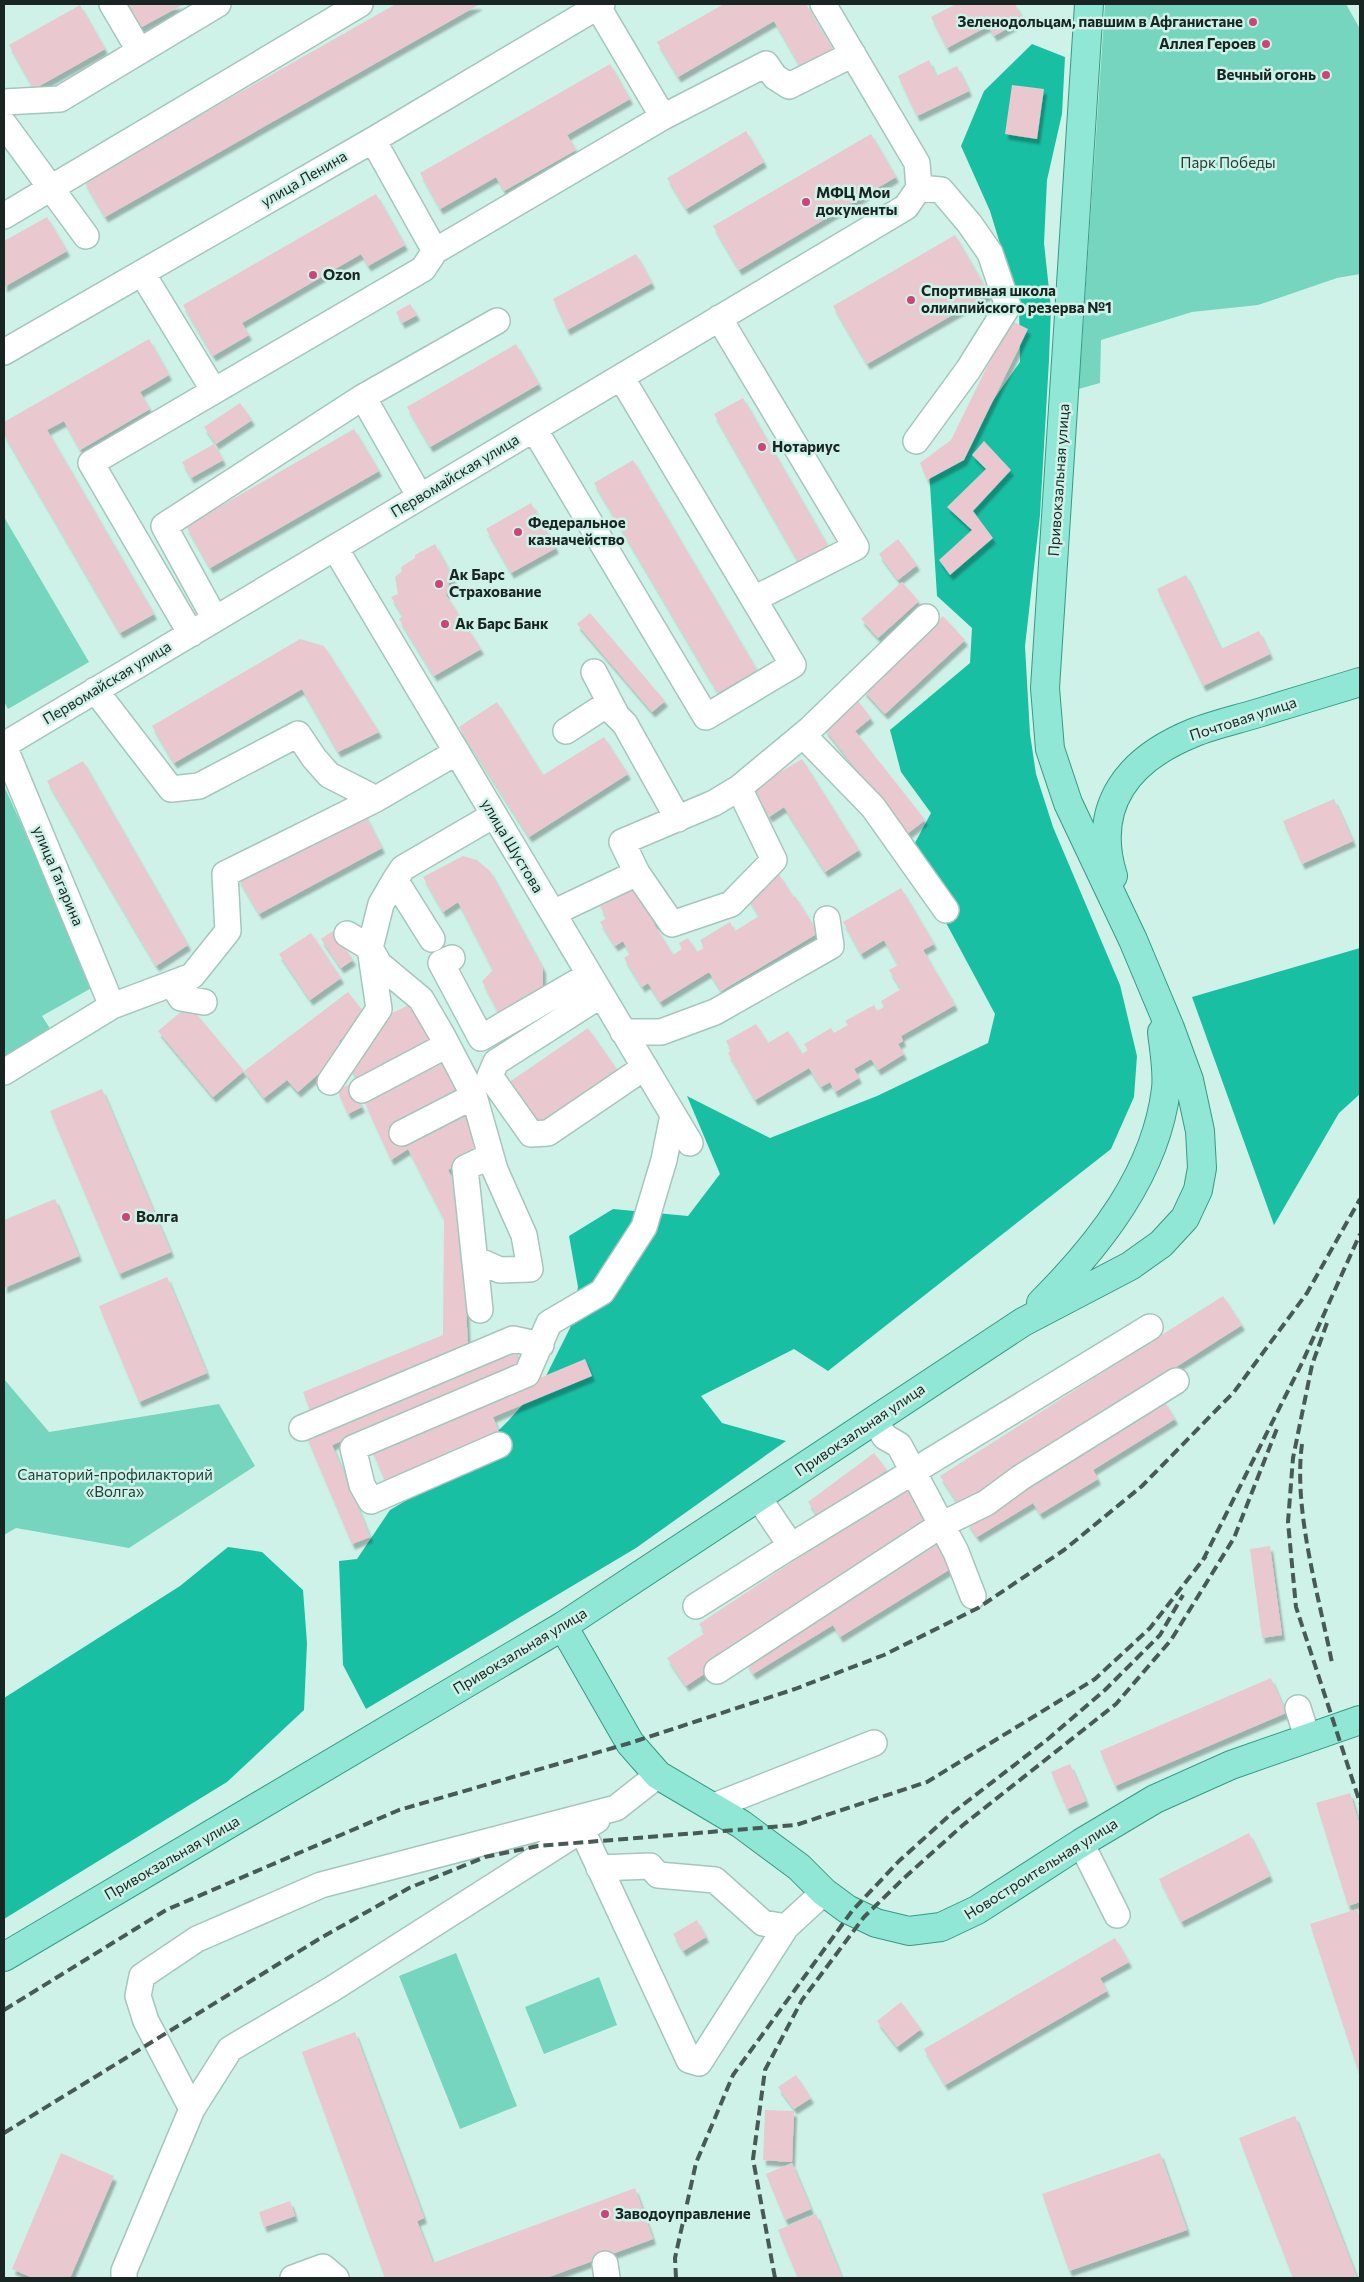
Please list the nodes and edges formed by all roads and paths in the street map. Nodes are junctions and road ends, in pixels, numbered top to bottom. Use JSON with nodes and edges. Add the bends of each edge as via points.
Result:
{"nodes":[{"id":1,"x":112,"y":4,"type":"edge"},
{"id":2,"x":218,"y":4,"type":"edge"},
{"id":3,"x":360,"y":4,"type":"edge"},
{"id":4,"x":823,"y":4,"type":"edge"},
{"id":5,"x":1089,"y":4,"type":"edge"},
{"id":6,"x":600,"y":5,"type":"edge"},
{"id":7,"x":569,"y":13,"type":"edge"},
{"id":8,"x":139,"y":50,"type":"junction"},
{"id":9,"x":853,"y":54,"type":"junction"},
{"id":10,"x":4,"y":102,"type":"edge"},
{"id":11,"x":663,"y":117,"type":"junction"},
{"id":12,"x":4,"y":124,"type":"edge"},
{"id":13,"x":372,"y":140,"type":"junction"},
{"id":14,"x":49,"y":187,"type":"junction"},
{"id":15,"x":912,"y":198,"type":"junction"},
{"id":16,"x":4,"y":216,"type":"edge"},
{"id":17,"x":86,"y":236,"type":"dead end"},
{"id":18,"x":435,"y":251,"type":"junction"},
{"id":19,"x":142,"y":273,"type":"junction"},
{"id":20,"x":719,"y":318,"type":"junction"},
{"id":21,"x":497,"y":322,"type":"dead end"},
{"id":22,"x":4,"y":352,"type":"edge"},
{"id":23,"x":621,"y":377,"type":"junction"},
{"id":24,"x":214,"y":391,"type":"junction"},
{"id":25,"x":363,"y":397,"type":"junction"},
{"id":26,"x":534,"y":429,"type":"junction"},
{"id":27,"x":916,"y":441,"type":"dead end"},
{"id":28,"x":420,"y":497,"type":"junction"},
{"id":29,"x":334,"y":548,"type":"junction"},
{"id":30,"x":754,"y":599,"type":"junction"},
{"id":31,"x":926,"y":617,"type":"dead end"},
{"id":32,"x":215,"y":619,"type":"junction"},
{"id":33,"x":191,"y":634,"type":"junction"},
{"id":34,"x":594,"y":672,"type":"dead end"},
{"id":35,"x":1360,"y":682,"type":"edge"},
{"id":36,"x":95,"y":690,"type":"junction"},
{"id":37,"x":617,"y":716,"type":"junction"},
{"id":38,"x":566,"y":731,"type":"dead end"},
{"id":39,"x":803,"y":735,"type":"junction"},
{"id":40,"x":4,"y":746,"type":"edge"},
{"id":41,"x":457,"y":752,"type":"junction"},
{"id":42,"x":739,"y":788,"type":"junction"},
{"id":43,"x":376,"y":799,"type":"junction"},
{"id":44,"x":494,"y":816,"type":"junction"},
{"id":45,"x":678,"y":819,"type":"junction"},
{"id":46,"x":637,"y":873,"type":"junction"},
{"id":47,"x":395,"y":880,"type":"junction"},
{"id":48,"x":946,"y":910,"type":"dead end"},
{"id":49,"x":553,"y":914,"type":"junction"},
{"id":50,"x":827,"y":919,"type":"dead end"},
{"id":51,"x":347,"y":934,"type":"dead end"},
{"id":52,"x":432,"y":939,"type":"dead end"},
{"id":53,"x":1133,"y":940,"type":"junction"},
{"id":54,"x":370,"y":948,"type":"junction"},
{"id":55,"x":452,"y":958,"type":"dead end"},
{"id":56,"x":172,"y":984,"type":"junction"},
{"id":57,"x":595,"y":985,"type":"junction"},
{"id":58,"x":1157,"y":998,"type":"junction"},
{"id":59,"x":204,"y":1002,"type":"dead end"},
{"id":60,"x":112,"y":1006,"type":"junction"},
{"id":61,"x":623,"y":1032,"type":"junction"},
{"id":62,"x":447,"y":1045,"type":"junction"},
{"id":63,"x":645,"y":1067,"type":"junction"},
{"id":64,"x":4,"y":1072,"type":"edge"},
{"id":65,"x":330,"y":1082,"type":"dead end"},
{"id":66,"x":362,"y":1090,"type":"dead end"},
{"id":67,"x":474,"y":1096,"type":"junction"},
{"id":68,"x":673,"y":1115,"type":"junction"},
{"id":69,"x":402,"y":1133,"type":"dead end"},
{"id":70,"x":690,"y":1143,"type":"dead end"},
{"id":71,"x":490,"y":1156,"type":"junction"},
{"id":72,"x":476,"y":1259,"type":"junction"},
{"id":73,"x":480,"y":1310,"type":"dead end"},
{"id":74,"x":1023,"y":1322,"type":"junction"},
{"id":75,"x":1150,"y":1327,"type":"dead end"},
{"id":76,"x":541,"y":1346,"type":"junction"},
{"id":77,"x":1176,"y":1381,"type":"dead end"},
{"id":78,"x":875,"y":1421,"type":"junction"},
{"id":79,"x":302,"y":1428,"type":"dead end"},
{"id":80,"x":499,"y":1445,"type":"dead end"},
{"id":81,"x":913,"y":1471,"type":"junction"},
{"id":82,"x":758,"y":1497,"type":"junction"},
{"id":83,"x":941,"y":1526,"type":"junction"},
{"id":84,"x":792,"y":1546,"type":"junction"},
{"id":85,"x":974,"y":1596,"type":"dead end"},
{"id":86,"x":696,"y":1606,"type":"dead end"},
{"id":87,"x":563,"y":1626,"type":"junction"},
{"id":88,"x":717,"y":1671,"type":"dead end"},
{"id":89,"x":1298,"y":1708,"type":"dead end"},
{"id":90,"x":1360,"y":1720,"type":"edge"},
{"id":91,"x":1307,"y":1737,"type":"junction"},
{"id":92,"x":874,"y":1743,"type":"dead end"},
{"id":93,"x":658,"y":1775,"type":"junction"},
{"id":94,"x":712,"y":1807,"type":"junction"},
{"id":95,"x":616,"y":1808,"type":"junction"},
{"id":96,"x":582,"y":1830,"type":"junction"},
{"id":97,"x":1081,"y":1843,"type":"junction"},
{"id":98,"x":599,"y":1868,"type":"junction"},
{"id":99,"x":824,"y":1892,"type":"junction"},
{"id":100,"x":1117,"y":1915,"type":"dead end"},
{"id":101,"x":786,"y":1927,"type":"junction"},
{"id":102,"x":4,"y":1957,"type":"edge"},
{"id":103,"x":192,"y":2109,"type":"junction"},
{"id":104,"x":124,"y":2278,"type":"edge"},
{"id":105,"x":293,"y":2278,"type":"edge"},
{"id":106,"x":336,"y":2278,"type":"edge"}],
"edges":[{"from":1,"to":8,"type":"street"},
{"from":2,"to":8,"type":"street"},
{"from":3,"to":14,"type":"street"},
{"from":4,"to":9,"type":"street"},
{"from":5,"to":53,"type":"main road","name":"Привокзальная улица","via":[[1045,688],[1050,749],[1068,803]]},
{"from":6,"to":7,"type":"street","name":"улица Ленина"},
{"from":6,"to":11,"type":"street"},
{"from":7,"to":13,"type":"street","name":"улица Ленина"},
{"from":8,"to":10,"type":"street","via":[[60,99]]},
{"from":9,"to":11,"type":"street","via":[[789,86],[775,77],[766,64]]},
{"from":9,"to":15,"type":"street","via":[[917,162]]},
{"from":11,"to":18,"type":"street"},
{"from":12,"to":14,"type":"street"},
{"from":13,"to":18,"type":"street"},
{"from":13,"to":19,"type":"street","name":"улица Ленина"},
{"from":14,"to":16,"type":"street"},
{"from":14,"to":17,"type":"street"},
{"from":15,"to":20,"type":"street","name":"Первомайская улица"},
{"from":15,"to":27,"type":"street","via":[[942,190],[990,253],[1008,306],[968,370]]},
{"from":18,"to":24,"type":"street","via":[[423,270]]},
{"from":19,"to":22,"type":"street","name":"улица Ленина"},
{"from":19,"to":24,"type":"street"},
{"from":20,"to":23,"type":"street","name":"Первомайская улица"},
{"from":20,"to":30,"type":"street","via":[[856,547]]},
{"from":21,"to":25,"type":"street"},
{"from":23,"to":26,"type":"street","name":"Первомайская улица"},
{"from":23,"to":30,"type":"street"},
{"from":24,"to":33,"type":"street","via":[[91,463]]},
{"from":25,"to":28,"type":"street"},
{"from":25,"to":32,"type":"street","via":[[164,526]]},
{"from":26,"to":28,"type":"street","name":"Первомайская улица"},
{"from":26,"to":30,"type":"street","via":[[706,717],[793,665]]},
{"from":28,"to":29,"type":"street","name":"Первомайская улица"},
{"from":29,"to":32,"type":"street","name":"Первомайская улица"},
{"from":29,"to":41,"type":"street","name":"улица Шустова"},
{"from":31,"to":39,"type":"street"},
{"from":32,"to":33,"type":"street","name":"Первомайская улица"},
{"from":33,"to":36,"type":"street","name":"Первомайская улица"},
{"from":34,"to":37,"type":"street"},
{"from":35,"to":53,"type":"main road","name":"Почтовая улица","via":[[1194,733],[1154,752],[1121,784],[1108,815],[1107,856]]},
{"from":36,"to":40,"type":"street","name":"Первомайская улица"},
{"from":36,"to":43,"type":"street","via":[[171,789],[199,786],[298,734],[329,774]]},
{"from":37,"to":38,"type":"street","via":[[606,705]]},
{"from":37,"to":45,"type":"street","via":[[625,724]]},
{"from":39,"to":42,"type":"street"},
{"from":39,"to":48,"type":"street","via":[[873,808]]},
{"from":40,"to":60,"type":"street","name":"улица Гагарина"},
{"from":41,"to":43,"type":"street"},
{"from":41,"to":44,"type":"street","name":"улица Шустова"},
{"from":42,"to":45,"type":"street"},
{"from":42,"to":46,"type":"street","via":[[774,860],[731,904],[672,924]]},
{"from":43,"to":56,"type":"street","via":[[225,874],[228,931],[192,976]]},
{"from":44,"to":47,"type":"street","via":[[403,868]]},
{"from":44,"to":49,"type":"street","name":"улица Шустова"},
{"from":45,"to":46,"type":"street","via":[[622,842]]},
{"from":46,"to":49,"type":"street"},
{"from":47,"to":52,"type":"street"},
{"from":47,"to":54,"type":"street","via":[[381,904]]},
{"from":49,"to":57,"type":"street","name":"улица Шустова"},
{"from":50,"to":61,"type":"street","via":[[831,946],[715,1012],[661,1032]]},
{"from":51,"to":54,"type":"street"},
{"from":53,"to":58,"type":"main road"},
{"from":54,"to":62,"type":"street","via":[[379,964],[421,999]]},
{"from":54,"to":65,"type":"street","via":[[379,1008]]},
{"from":55,"to":57,"type":"street","via":[[442,963],[481,1038]]},
{"from":56,"to":59,"type":"street","via":[[181,998]]},
{"from":56,"to":60,"type":"street"},
{"from":57,"to":61,"type":"street","name":"улица Шустова"},
{"from":57,"to":63,"type":"street","via":[[496,1062],[490,1076],[531,1134],[548,1133]]},
{"from":58,"to":74,"type":"main road","via":[[1166,1088],[1154,1139],[1135,1183],[1109,1224],[1076,1268]]},
{"from":58,"to":74,"type":"main road","via":[[1189,1080],[1200,1131],[1202,1168],[1198,1190],[1185,1218],[1161,1244],[1130,1266]]},
{"from":60,"to":64,"type":"street"},
{"from":61,"to":63,"type":"street","name":"улица Шустова"},
{"from":62,"to":66,"type":"street"},
{"from":62,"to":67,"type":"street"},
{"from":63,"to":68,"type":"street","name":"улица Шустова"},
{"from":67,"to":69,"type":"street"},
{"from":67,"to":71,"type":"street"},
{"from":68,"to":70,"type":"street","name":"улица Шустова"},
{"from":68,"to":76,"type":"street","via":[[664,1160],[644,1227],[602,1292],[549,1324]]},
{"from":71,"to":72,"type":"street","via":[[465,1168]]},
{"from":71,"to":72,"type":"street","via":[[524,1235],[530,1269],[500,1270]]},
{"from":72,"to":73,"type":"street"},
{"from":74,"to":78,"type":"main road","name":"Привокзальная улица"},
{"from":75,"to":81,"type":"street"},
{"from":76,"to":79,"type":"street","via":[[513,1339]]},
{"from":76,"to":80,"type":"street","via":[[527,1374],[353,1448],[362,1485],[371,1501]]},
{"from":77,"to":83,"type":"street","via":[[1020,1478],[986,1503]]},
{"from":78,"to":81,"type":"street","via":[[885,1437],[899,1445]]},
{"from":78,"to":82,"type":"main road","name":"Привокзальная улица"},
{"from":81,"to":83,"type":"street"},
{"from":81,"to":84,"type":"street"},
{"from":82,"to":84,"type":"street"},
{"from":82,"to":87,"type":"main road","name":"Привокзальная улица"},
{"from":83,"to":85,"type":"street"},
{"from":83,"to":88,"type":"street"},
{"from":84,"to":86,"type":"street"},
{"from":87,"to":93,"type":"main road","name":"Новостроительная улица","via":[[630,1743]]},
{"from":87,"to":102,"type":"main road","name":"Привокзальная улица"},
{"from":89,"to":91,"type":"street"},
{"from":90,"to":91,"type":"main road","name":"Новостроительная улица"},
{"from":91,"to":97,"type":"main road","name":"Новостроительная улица","via":[[1231,1765],[1155,1799]]},
{"from":92,"to":94,"type":"street"},
{"from":93,"to":94,"type":"main road","name":"Новостроительная улица"},
{"from":93,"to":95,"type":"street"},
{"from":94,"to":99,"type":"main road","name":"Новостроительная улица","via":[[799,1867]]},
{"from":95,"to":96,"type":"street"},
{"from":95,"to":103,"type":"street","via":[[321,1885],[197,1939],[142,1976],[138,1996],[146,2021]]},
{"from":96,"to":98,"type":"street"},
{"from":96,"to":103,"type":"street","via":[[230,2049]]},
{"from":97,"to":99,"type":"main road","name":"Новостроительная улица","via":[[977,1910],[941,1928],[909,1931],[876,1923],[847,1909]]},
{"from":97,"to":100,"type":"street"},
{"from":98,"to":101,"type":"street","via":[[650,1866],[658,1875],[715,1880],[763,1923]]},
{"from":98,"to":101,"type":"street","via":[[689,2060],[699,2063]]},
{"from":99,"to":101,"type":"street"},
{"from":103,"to":104,"type":"street","via":[[124,2271]]},
{"from":105,"to":106,"type":"street","via":[[323,2267]]}]}
